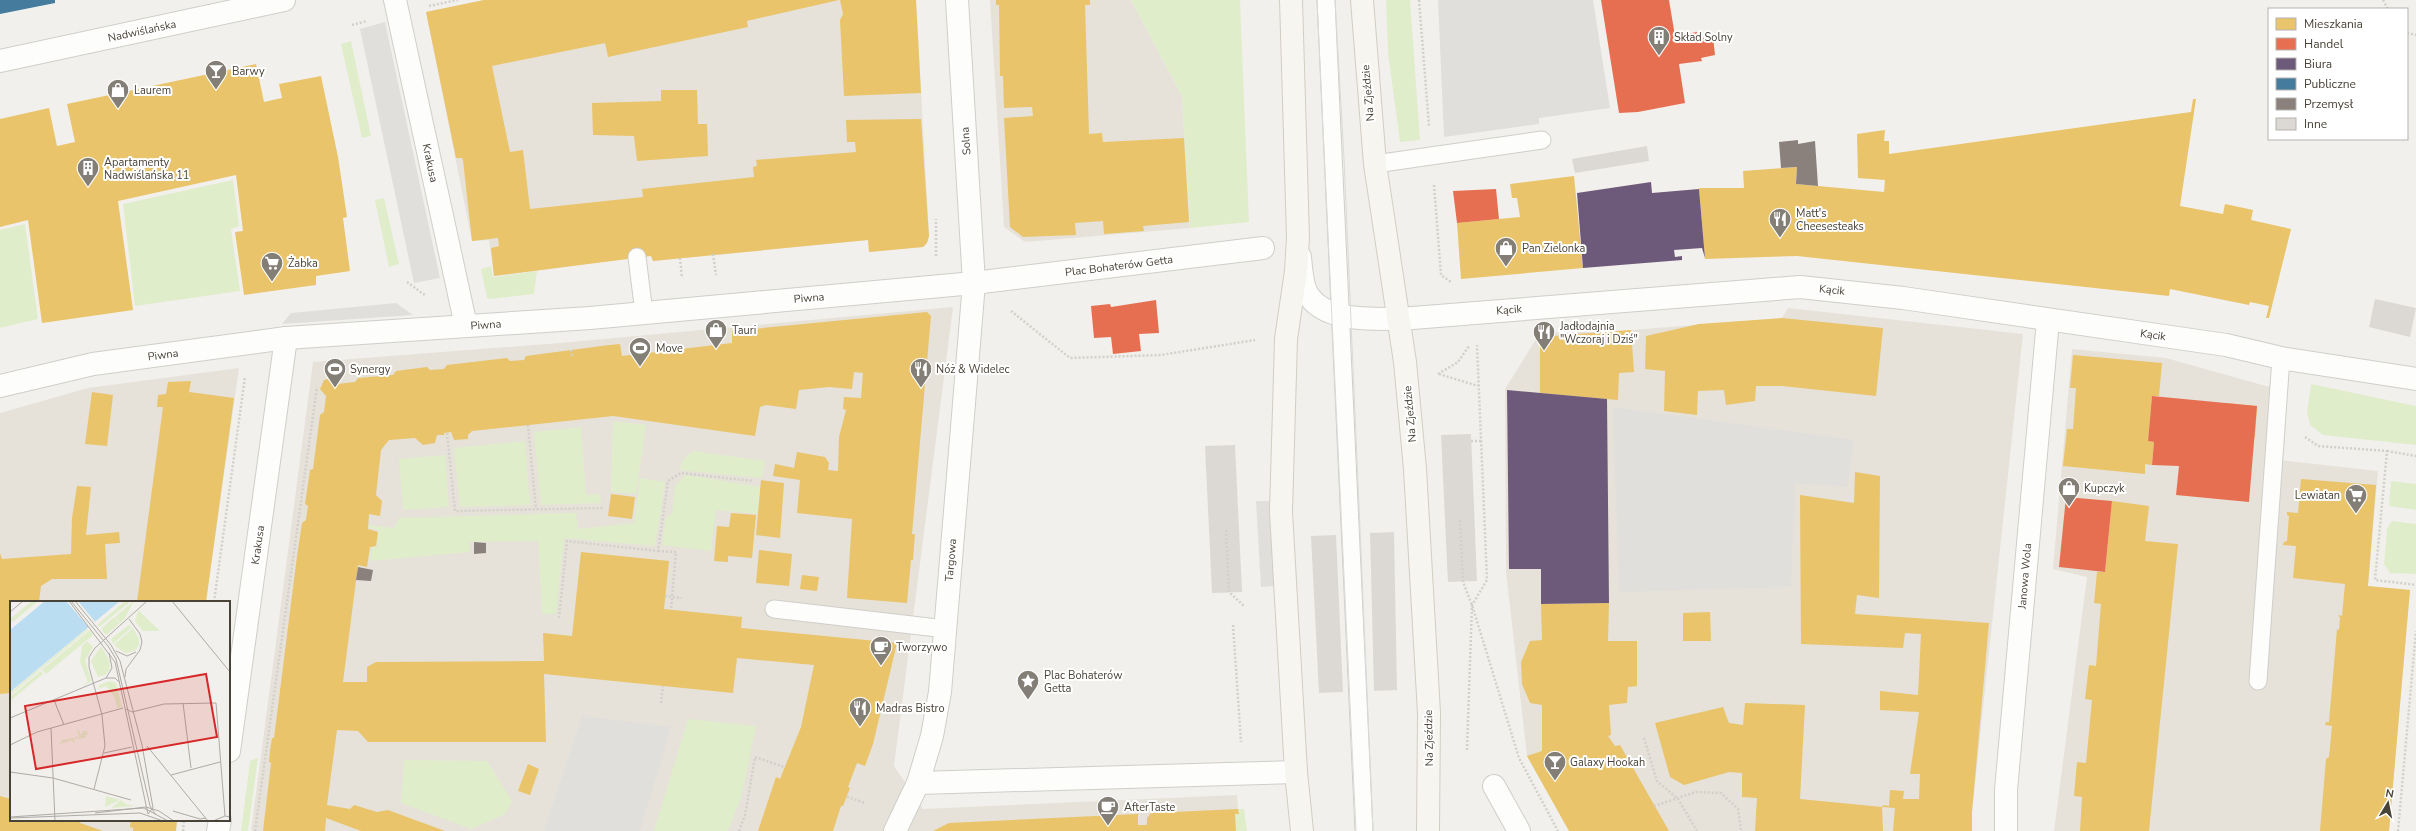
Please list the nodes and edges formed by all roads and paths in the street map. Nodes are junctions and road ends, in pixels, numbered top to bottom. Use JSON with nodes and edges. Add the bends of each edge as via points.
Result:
{"nodes":[{"id":1,"x":284,"y":0,"type":"edge"},
{"id":2,"x":395,"y":0,"type":"edge"},
{"id":3,"x":458,"y":0,"type":"edge"},
{"id":4,"x":957,"y":0,"type":"edge"},
{"id":5,"x":1291,"y":0,"type":"edge"},
{"id":6,"x":1326,"y":0,"type":"edge"},
{"id":7,"x":1362,"y":0,"type":"edge"},
{"id":8,"x":425,"y":7,"type":"dead end"},
{"id":9,"x":0,"y":61,"type":"edge"},
{"id":10,"x":1542,"y":140,"type":"dead end"},
{"id":11,"x":1375,"y":164,"type":"junction"},
{"id":12,"x":1298,"y":238,"type":"junction"},
{"id":13,"x":1263,"y":248,"type":"dead end"},
{"id":14,"x":713,"y":254,"type":"dead end"},
{"id":15,"x":637,"y":257,"type":"dead end"},
{"id":16,"x":680,"y":258,"type":"dead end"},
{"id":17,"x":716,"y":278,"type":"dead end"},
{"id":18,"x":683,"y":281,"type":"dead end"},
{"id":19,"x":974,"y":283,"type":"junction"},
{"id":20,"x":644,"y":313,"type":"junction"},
{"id":21,"x":1341,"y":314,"type":"junction"},
{"id":22,"x":1400,"y":319,"type":"junction"},
{"id":23,"x":2048,"y":320,"type":"junction"},
{"id":24,"x":466,"y":326,"type":"junction"},
{"id":25,"x":286,"y":338,"type":"junction"},
{"id":26,"x":1254,"y":340,"type":"dead end"},
{"id":27,"x":1476,"y":342,"type":"dead end"},
{"id":28,"x":571,"y":351,"type":"dead end"},
{"id":29,"x":572,"y":358,"type":"dead end"},
{"id":30,"x":2281,"y":358,"type":"junction"},
{"id":31,"x":245,"y":373,"type":"dead end"},
{"id":32,"x":1438,"y":374,"type":"dead end"},
{"id":33,"x":2416,"y":379,"type":"edge"},
{"id":34,"x":0,"y":386,"type":"edge"},
{"id":35,"x":1478,"y":386,"type":"junction"},
{"id":36,"x":317,"y":387,"type":"dead end"},
{"id":37,"x":528,"y":425,"type":"dead end"},
{"id":38,"x":447,"y":433,"type":"dead end"},
{"id":39,"x":2302,"y":435,"type":"dead end"},
{"id":40,"x":1471,"y":441,"type":"dead end"},
{"id":41,"x":1482,"y":441,"type":"junction"},
{"id":42,"x":2387,"y":451,"type":"junction"},
{"id":43,"x":2416,"y":456,"type":"edge"},
{"id":44,"x":753,"y":481,"type":"dead end"},
{"id":45,"x":603,"y":508,"type":"dead end"},
{"id":46,"x":536,"y":509,"type":"junction"},
{"id":47,"x":1460,"y":520,"type":"dead end"},
{"id":48,"x":1226,"y":530,"type":"dead end"},
{"id":49,"x":658,"y":551,"type":"junction"},
{"id":50,"x":2416,"y":585,"type":"edge"},
{"id":51,"x":665,"y":596,"type":"dead end"},
{"id":52,"x":672,"y":598,"type":"junction"},
{"id":53,"x":682,"y":598,"type":"dead end"},
{"id":54,"x":214,"y":601,"type":"edge"},
{"id":55,"x":1472,"y":605,"type":"junction"},
{"id":56,"x":1244,"y":606,"type":"dead end"},
{"id":57,"x":671,"y":609,"type":"dead end"},
{"id":58,"x":774,"y":609,"type":"dead end"},
{"id":59,"x":559,"y":618,"type":"dead end"},
{"id":60,"x":1233,"y":625,"type":"dead end"},
{"id":61,"x":946,"y":629,"type":"junction"},
{"id":62,"x":2416,"y":631,"type":"edge"},
{"id":63,"x":2258,"y":681,"type":"dead end"},
{"id":64,"x":663,"y":686,"type":"dead end"},
{"id":65,"x":661,"y":703,"type":"dead end"},
{"id":66,"x":1644,"y":738,"type":"dead end"},
{"id":67,"x":1241,"y":742,"type":"dead end"},
{"id":68,"x":230,"y":744,"type":"edge"},
{"id":69,"x":1467,"y":750,"type":"dead end"},
{"id":70,"x":784,"y":767,"type":"dead end"},
{"id":71,"x":1296,"y":772,"type":"junction"},
{"id":72,"x":918,"y":784,"type":"junction"},
{"id":73,"x":1494,"y":786,"type":"dead end"},
{"id":74,"x":847,"y":797,"type":"dead end"},
{"id":75,"x":1678,"y":799,"type":"junction"},
{"id":76,"x":865,"y":804,"type":"dead end"},
{"id":77,"x":1654,"y":806,"type":"dead end"},
{"id":78,"x":184,"y":821,"type":"edge"},
{"id":79,"x":220,"y":821,"type":"edge"},
{"id":80,"x":183,"y":831,"type":"edge"},
{"id":81,"x":218,"y":831,"type":"edge"},
{"id":82,"x":255,"y":831,"type":"edge"},
{"id":83,"x":738,"y":831,"type":"edge"},
{"id":84,"x":895,"y":831,"type":"edge"},
{"id":85,"x":1302,"y":831,"type":"edge"},
{"id":86,"x":1364,"y":831,"type":"edge"},
{"id":87,"x":1428,"y":831,"type":"edge"},
{"id":88,"x":1519,"y":831,"type":"edge"},
{"id":89,"x":1558,"y":831,"type":"edge"},
{"id":90,"x":1697,"y":831,"type":"edge"},
{"id":91,"x":1741,"y":831,"type":"edge"},
{"id":92,"x":2006,"y":831,"type":"edge"},
{"id":93,"x":2398,"y":831,"type":"edge"}],
"edges":[{"from":1,"to":9,"type":"street","name":"Nadwiślańska"},
{"from":2,"to":24,"type":"street","name":"Krakusa"},
{"from":3,"to":8,"type":"path"},
{"from":4,"to":19,"type":"street","name":"Solna"},
{"from":5,"to":12,"type":"street"},
{"from":6,"to":21,"type":"lane"},
{"from":7,"to":11,"type":"street","name":"Na Zjeździe"},
{"from":10,"to":11,"type":"lane"},
{"from":11,"to":22,"type":"street","name":"Na Zjeździe"},
{"from":12,"to":21,"type":"street","name":"Kącik","via":[[1307,293],[1326,313]]},
{"from":12,"to":71,"type":"street","via":[[1286,339],[1281,480]]},
{"from":13,"to":19,"type":"street","name":"Plac Bohaterów Getta"},
{"from":14,"to":17,"type":"path"},
{"from":15,"to":20,"type":"lane"},
{"from":16,"to":18,"type":"path"},
{"from":19,"to":20,"type":"street","name":"Piwna"},
{"from":19,"to":26,"type":"path","via":[[1070,358],[1161,355]]},
{"from":19,"to":61,"type":"street","name":"Targowa"},
{"from":20,"to":24,"type":"street","name":"Piwna"},
{"from":21,"to":22,"type":"street","name":"Kącik","via":[[1367,319]]},
{"from":21,"to":86,"type":"lane"},
{"from":22,"to":23,"type":"street","name":"Kącik","via":[[1800,287],[1903,298]]},
{"from":22,"to":87,"type":"street","name":"Na Zjeździe","via":[[1415,469],[1429,713]]},
{"from":23,"to":30,"type":"street","name":"Kącik","via":[[2226,345]]},
{"from":23,"to":92,"type":"street","name":"Janowa Wola","via":[[2006,790]]},
{"from":24,"to":25,"type":"street","name":"Piwna"},
{"from":25,"to":34,"type":"street","name":"Piwna","via":[[93,364]]},
{"from":25,"to":68,"type":"street","name":"Krakusa"},
{"from":27,"to":35,"type":"path"},
{"from":28,"to":29,"type":"path"},
{"from":30,"to":33,"type":"street","name":"Kącik"},
{"from":30,"to":63,"type":"lane"},
{"from":31,"to":54,"type":"path"},
{"from":32,"to":35,"type":"path"},
{"from":35,"to":41,"type":"path"},
{"from":36,"to":82,"type":"path"},
{"from":37,"to":46,"type":"path"},
{"from":38,"to":46,"type":"path","via":[[455,511]]},
{"from":39,"to":42,"type":"path","via":[[2318,446]]},
{"from":40,"to":41,"type":"path"},
{"from":41,"to":55,"type":"path","via":[[1487,580]]},
{"from":42,"to":43,"type":"path"},
{"from":42,"to":50,"type":"path","via":[[2375,580]]},
{"from":44,"to":49,"type":"path","via":[[681,473],[668,481]]},
{"from":45,"to":46,"type":"path"},
{"from":47,"to":55,"type":"path","via":[[1463,582]]},
{"from":48,"to":56,"type":"path","via":[[1229,592]]},
{"from":49,"to":52,"type":"path","via":[[676,552]]},
{"from":49,"to":59,"type":"path","via":[[567,541]]},
{"from":51,"to":52,"type":"path"},
{"from":52,"to":53,"type":"path"},
{"from":52,"to":57,"type":"path"},
{"from":55,"to":69,"type":"path"},
{"from":55,"to":89,"type":"path","via":[[1519,758]]},
{"from":58,"to":61,"type":"lane"},
{"from":60,"to":67,"type":"path"},
{"from":61,"to":72,"type":"street","name":"Targowa","via":[[939,699],[932,736]]},
{"from":62,"to":93,"type":"path"},
{"from":64,"to":65,"type":"path"},
{"from":66,"to":75,"type":"path","via":[[1657,780]]},
{"from":70,"to":83,"type":"path","via":[[755,757],[745,815]]},
{"from":71,"to":72,"type":"street"},
{"from":71,"to":85,"type":"street"},
{"from":72,"to":84,"type":"street","name":"Targowa"},
{"from":73,"to":88,"type":"street"},
{"from":74,"to":76,"type":"path"},
{"from":75,"to":77,"type":"path"},
{"from":75,"to":90,"type":"path"},
{"from":75,"to":91,"type":"path","via":[[1696,792],[1721,793],[1738,809]]},
{"from":78,"to":80,"type":"path"},
{"from":79,"to":81,"type":"street"}]}
